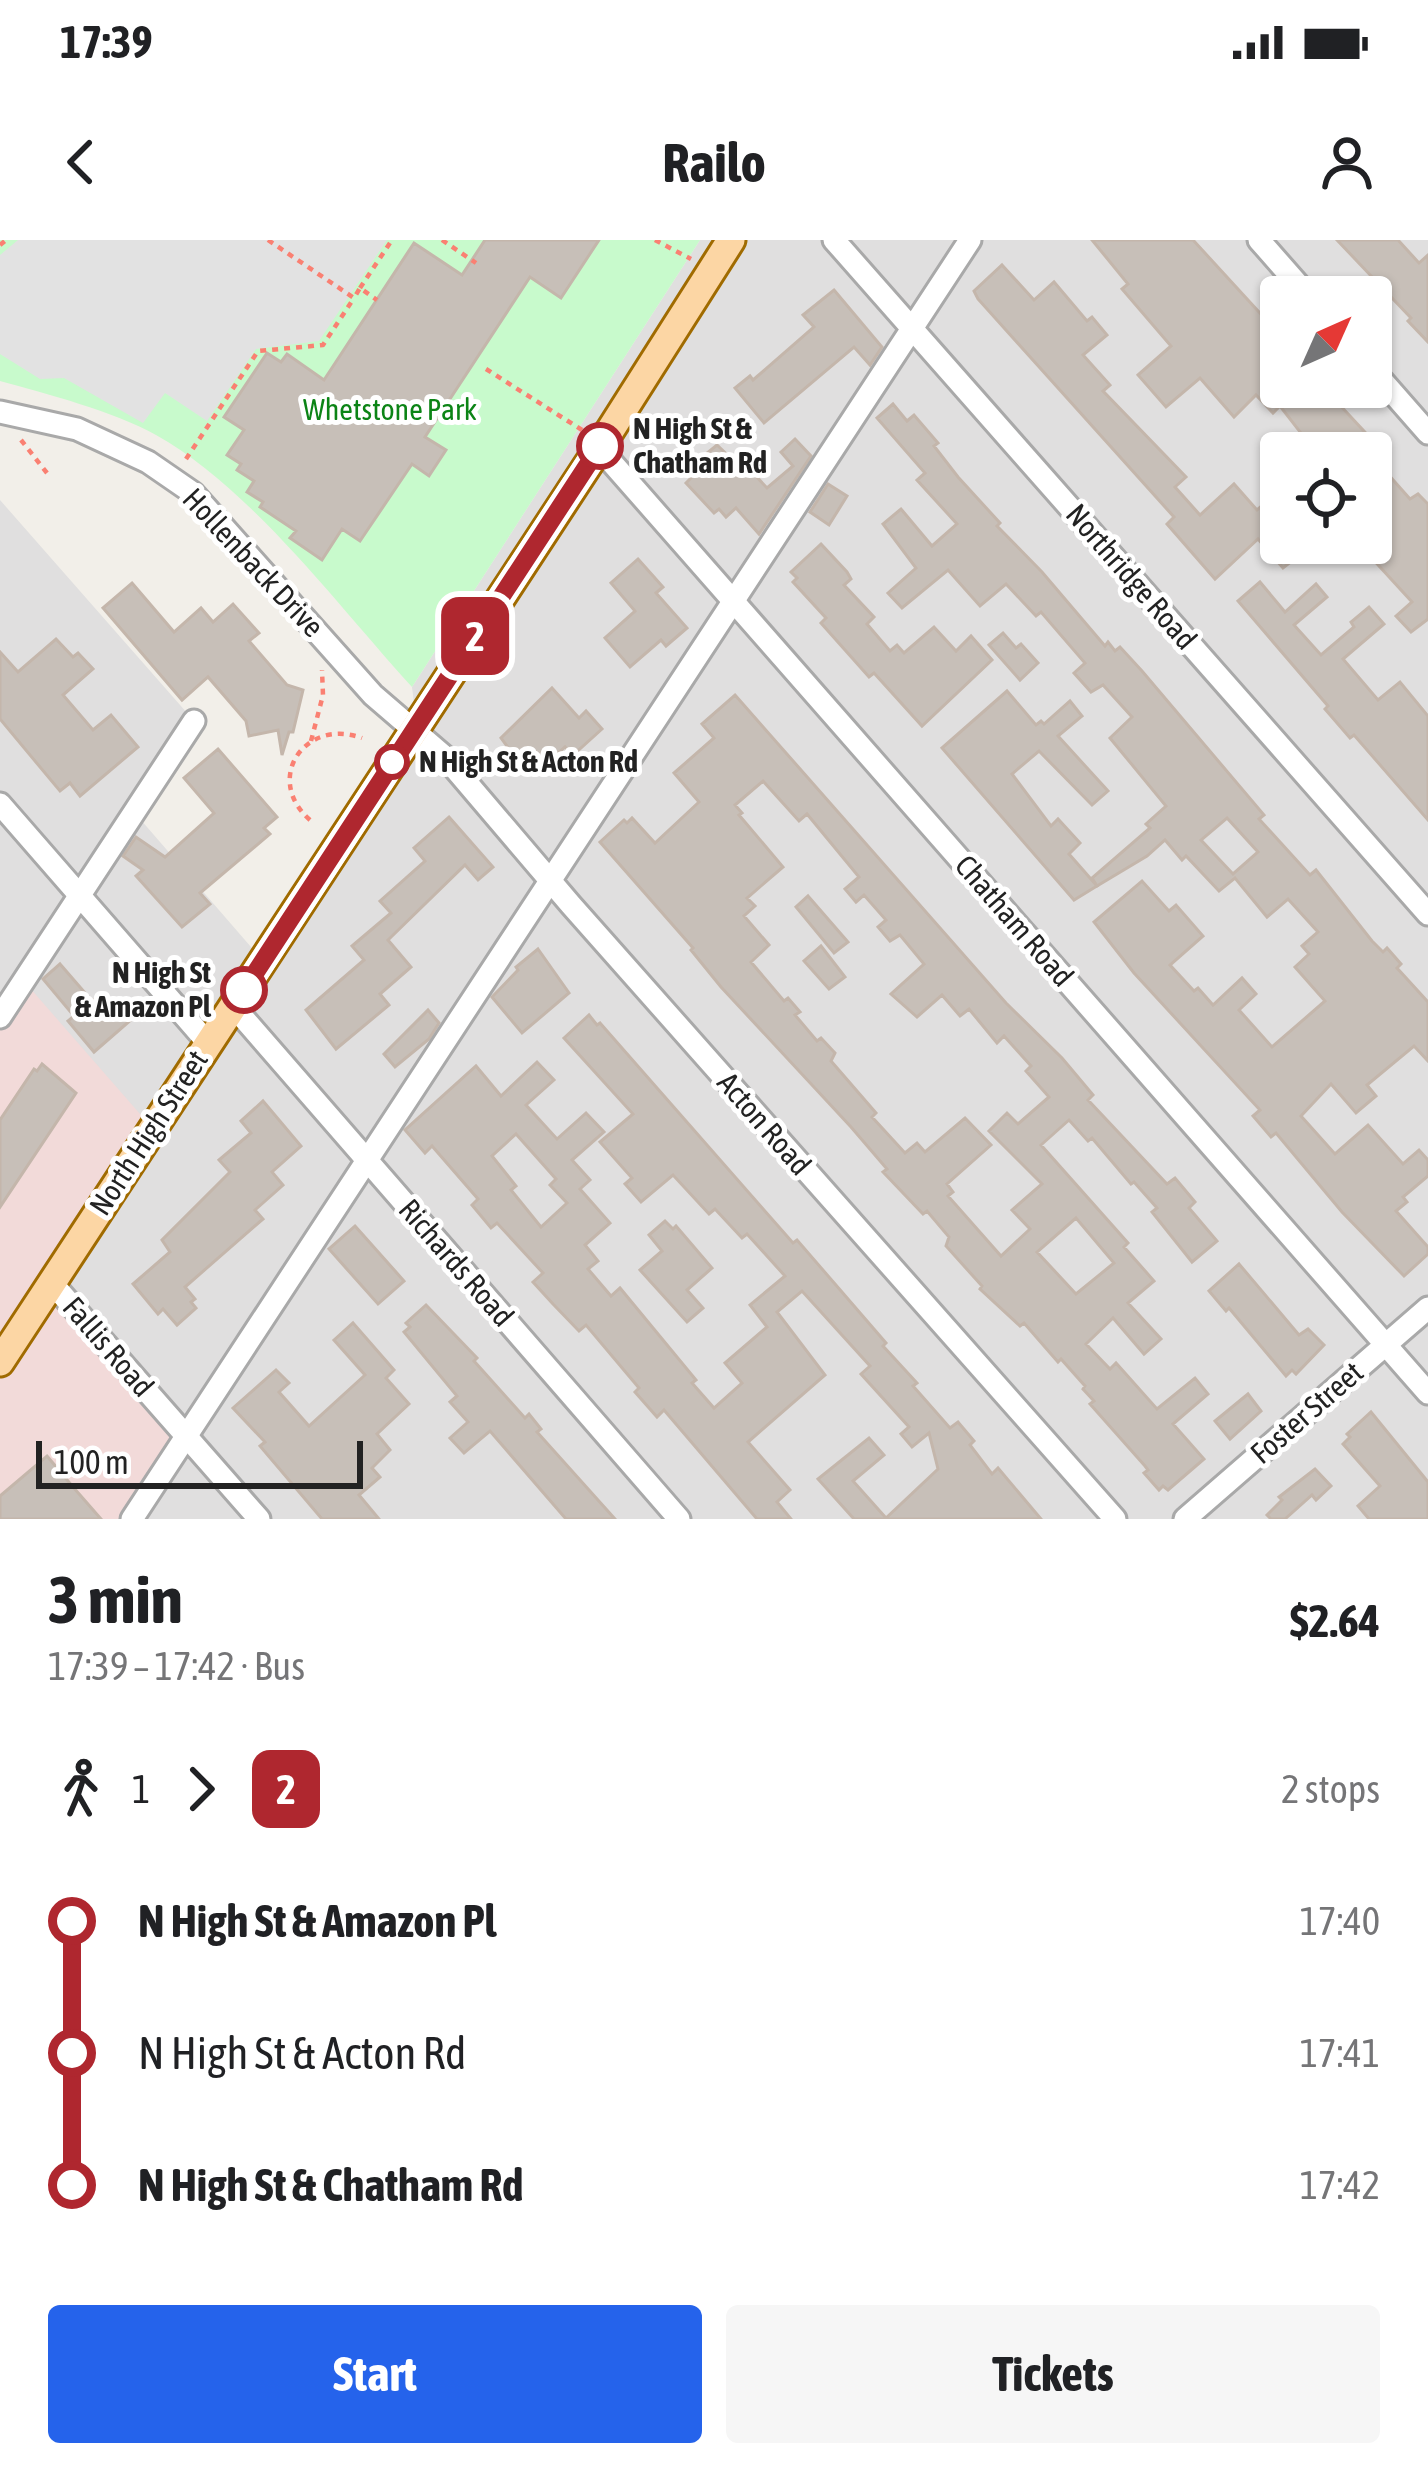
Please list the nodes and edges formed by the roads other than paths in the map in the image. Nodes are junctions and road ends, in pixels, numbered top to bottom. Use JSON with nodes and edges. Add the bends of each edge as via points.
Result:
{"nodes":[{"id":1,"x":731,"y":240,"type":"edge"},
{"id":2,"x":834,"y":240,"type":"edge"},
{"id":3,"x":970,"y":240,"type":"edge"},
{"id":4,"x":1259,"y":240,"type":"edge"},
{"id":5,"x":1291,"y":276,"type":"edge"},
{"id":6,"x":912,"y":329,"type":"junction"},
{"id":7,"x":1392,"y":392,"type":"edge"},
{"id":8,"x":0,"y":412,"type":"edge"},
{"id":9,"x":1428,"y":433,"type":"edge"},
{"id":10,"x":599,"y":448,"type":"junction"},
{"id":11,"x":734,"y":602,"type":"junction"},
{"id":12,"x":194,"y":721,"type":"dead end"},
{"id":13,"x":415,"y":728,"type":"junction"},
{"id":14,"x":0,"y":804,"type":"edge"},
{"id":15,"x":550,"y":881,"type":"junction"},
{"id":16,"x":79,"y":897,"type":"junction"},
{"id":17,"x":1428,"y":914,"type":"edge"},
{"id":18,"x":232,"y":1006,"type":"junction"},
{"id":19,"x":0,"y":1017,"type":"edge"},
{"id":20,"x":208,"y":1043,"type":"junction"},
{"id":21,"x":367,"y":1160,"type":"junction"},
{"id":22,"x":51,"y":1282,"type":"junction"},
{"id":23,"x":1428,"y":1307,"type":"edge"},
{"id":24,"x":1385,"y":1345,"type":"junction"},
{"id":25,"x":0,"y":1362,"type":"edge"},
{"id":26,"x":1428,"y":1393,"type":"edge"},
{"id":27,"x":186,"y":1436,"type":"junction"},
{"id":28,"x":132,"y":1519,"type":"edge"},
{"id":29,"x":259,"y":1519,"type":"edge"},
{"id":30,"x":680,"y":1519,"type":"edge"},
{"id":31,"x":1115,"y":1519,"type":"edge"},
{"id":32,"x":1185,"y":1519,"type":"edge"}],
"edges":[{"from":1,"to":10,"type":"main road","name":"North High Street"},
{"from":2,"to":6,"type":"street","name":"Northridge Road"},
{"from":3,"to":6,"type":"street"},
{"from":4,"to":5,"type":"street"},
{"from":6,"to":11,"type":"street"},
{"from":6,"to":17,"type":"street","name":"Northridge Road"},
{"from":7,"to":9,"type":"street"},
{"from":8,"to":13,"type":"street","name":"Hollenback Drive","via":[[77,429],[168,474],[374,695]]},
{"from":10,"to":11,"type":"street","name":"Chatham Road"},
{"from":10,"to":13,"type":"main road","name":"North High Street"},
{"from":11,"to":15,"type":"street"},
{"from":11,"to":24,"type":"street","name":"Chatham Road"},
{"from":12,"to":16,"type":"street"},
{"from":13,"to":15,"type":"street","name":"Acton Road"},
{"from":13,"to":18,"type":"main road","name":"North High Street"},
{"from":14,"to":16,"type":"street"},
{"from":15,"to":21,"type":"street"},
{"from":15,"to":31,"type":"street","name":"Acton Road"},
{"from":16,"to":19,"type":"street"},
{"from":16,"to":20,"type":"street"},
{"from":18,"to":20,"type":"main road","name":"North High Street"},
{"from":18,"to":21,"type":"street","name":"Richards Road"},
{"from":20,"to":22,"type":"main road","name":"North High Street"},
{"from":21,"to":27,"type":"street"},
{"from":21,"to":30,"type":"street","name":"Richards Road"},
{"from":22,"to":25,"type":"main road","name":"North High Street"},
{"from":22,"to":27,"type":"street","name":"Fallis Road"},
{"from":23,"to":24,"type":"street","name":"Foster Street"},
{"from":24,"to":26,"type":"street","name":"Chatham Road"},
{"from":24,"to":32,"type":"street","name":"Foster Street"},
{"from":27,"to":28,"type":"street"},
{"from":27,"to":29,"type":"street","name":"Fallis Road"}]}
